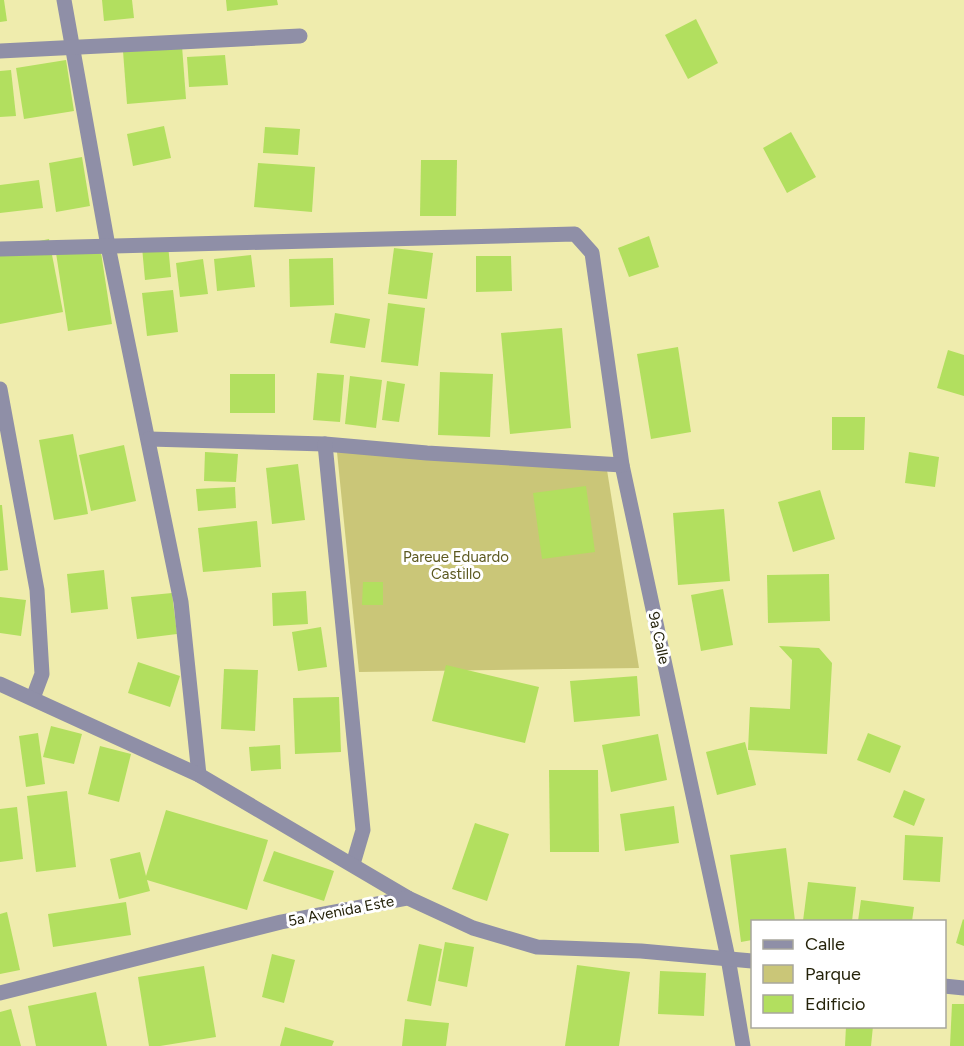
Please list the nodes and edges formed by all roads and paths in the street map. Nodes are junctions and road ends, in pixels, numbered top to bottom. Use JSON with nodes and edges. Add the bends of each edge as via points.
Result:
{"nodes":[{"id":1,"x":64,"y":0,"type":"edge"},
{"id":2,"x":300,"y":36,"type":"dead end"},
{"id":3,"x":73,"y":47,"type":"junction"},
{"id":4,"x":0,"y":51,"type":"edge"},
{"id":5,"x":108,"y":246,"type":"junction"},
{"id":6,"x":0,"y":249,"type":"edge"},
{"id":7,"x":0,"y":388,"type":"edge"},
{"id":8,"x":149,"y":439,"type":"junction"},
{"id":9,"x":325,"y":444,"type":"junction"},
{"id":10,"x":622,"y":465,"type":"junction"},
{"id":11,"x":0,"y":684,"type":"edge"},
{"id":12,"x":33,"y":698,"type":"junction"},
{"id":13,"x":199,"y":775,"type":"junction"},
{"id":14,"x":353,"y":864,"type":"junction"},
{"id":15,"x":408,"y":898,"type":"junction"},
{"id":16,"x":728,"y":958,"type":"junction"},
{"id":17,"x":751,"y":961,"type":"edge"},
{"id":18,"x":946,"y":986,"type":"edge"},
{"id":19,"x":964,"y":988,"type":"edge"},
{"id":20,"x":0,"y":993,"type":"edge"},
{"id":21,"x":743,"y":1046,"type":"edge"}],
"edges":[{"from":1,"to":3,"type":"street"},
{"from":2,"to":3,"type":"street"},
{"from":3,"to":4,"type":"street"},
{"from":3,"to":5,"type":"street"},
{"from":5,"to":6,"type":"street"},
{"from":5,"to":8,"type":"street"},
{"from":5,"to":10,"type":"street","name":"9a Calle","via":[[575,234],[592,253]]},
{"from":7,"to":12,"type":"street","via":[[37,590],[42,675]]},
{"from":8,"to":9,"type":"street"},
{"from":8,"to":13,"type":"street","via":[[181,602]]},
{"from":9,"to":10,"type":"street"},
{"from":9,"to":14,"type":"street","via":[[363,830]]},
{"from":10,"to":16,"type":"street","name":"9a Calle"},
{"from":11,"to":12,"type":"street"},
{"from":12,"to":13,"type":"street"},
{"from":13,"to":14,"type":"street"},
{"from":14,"to":15,"type":"street"},
{"from":15,"to":16,"type":"street","name":"5a Avenida Este","via":[[473,928],[537,947]]},
{"from":15,"to":20,"type":"street","name":"5a Avenida Este","via":[[281,922]]},
{"from":16,"to":17,"type":"street","name":"5a Avenida Este"},
{"from":16,"to":21,"type":"street","name":"9a Calle"},
{"from":18,"to":19,"type":"street"}]}
